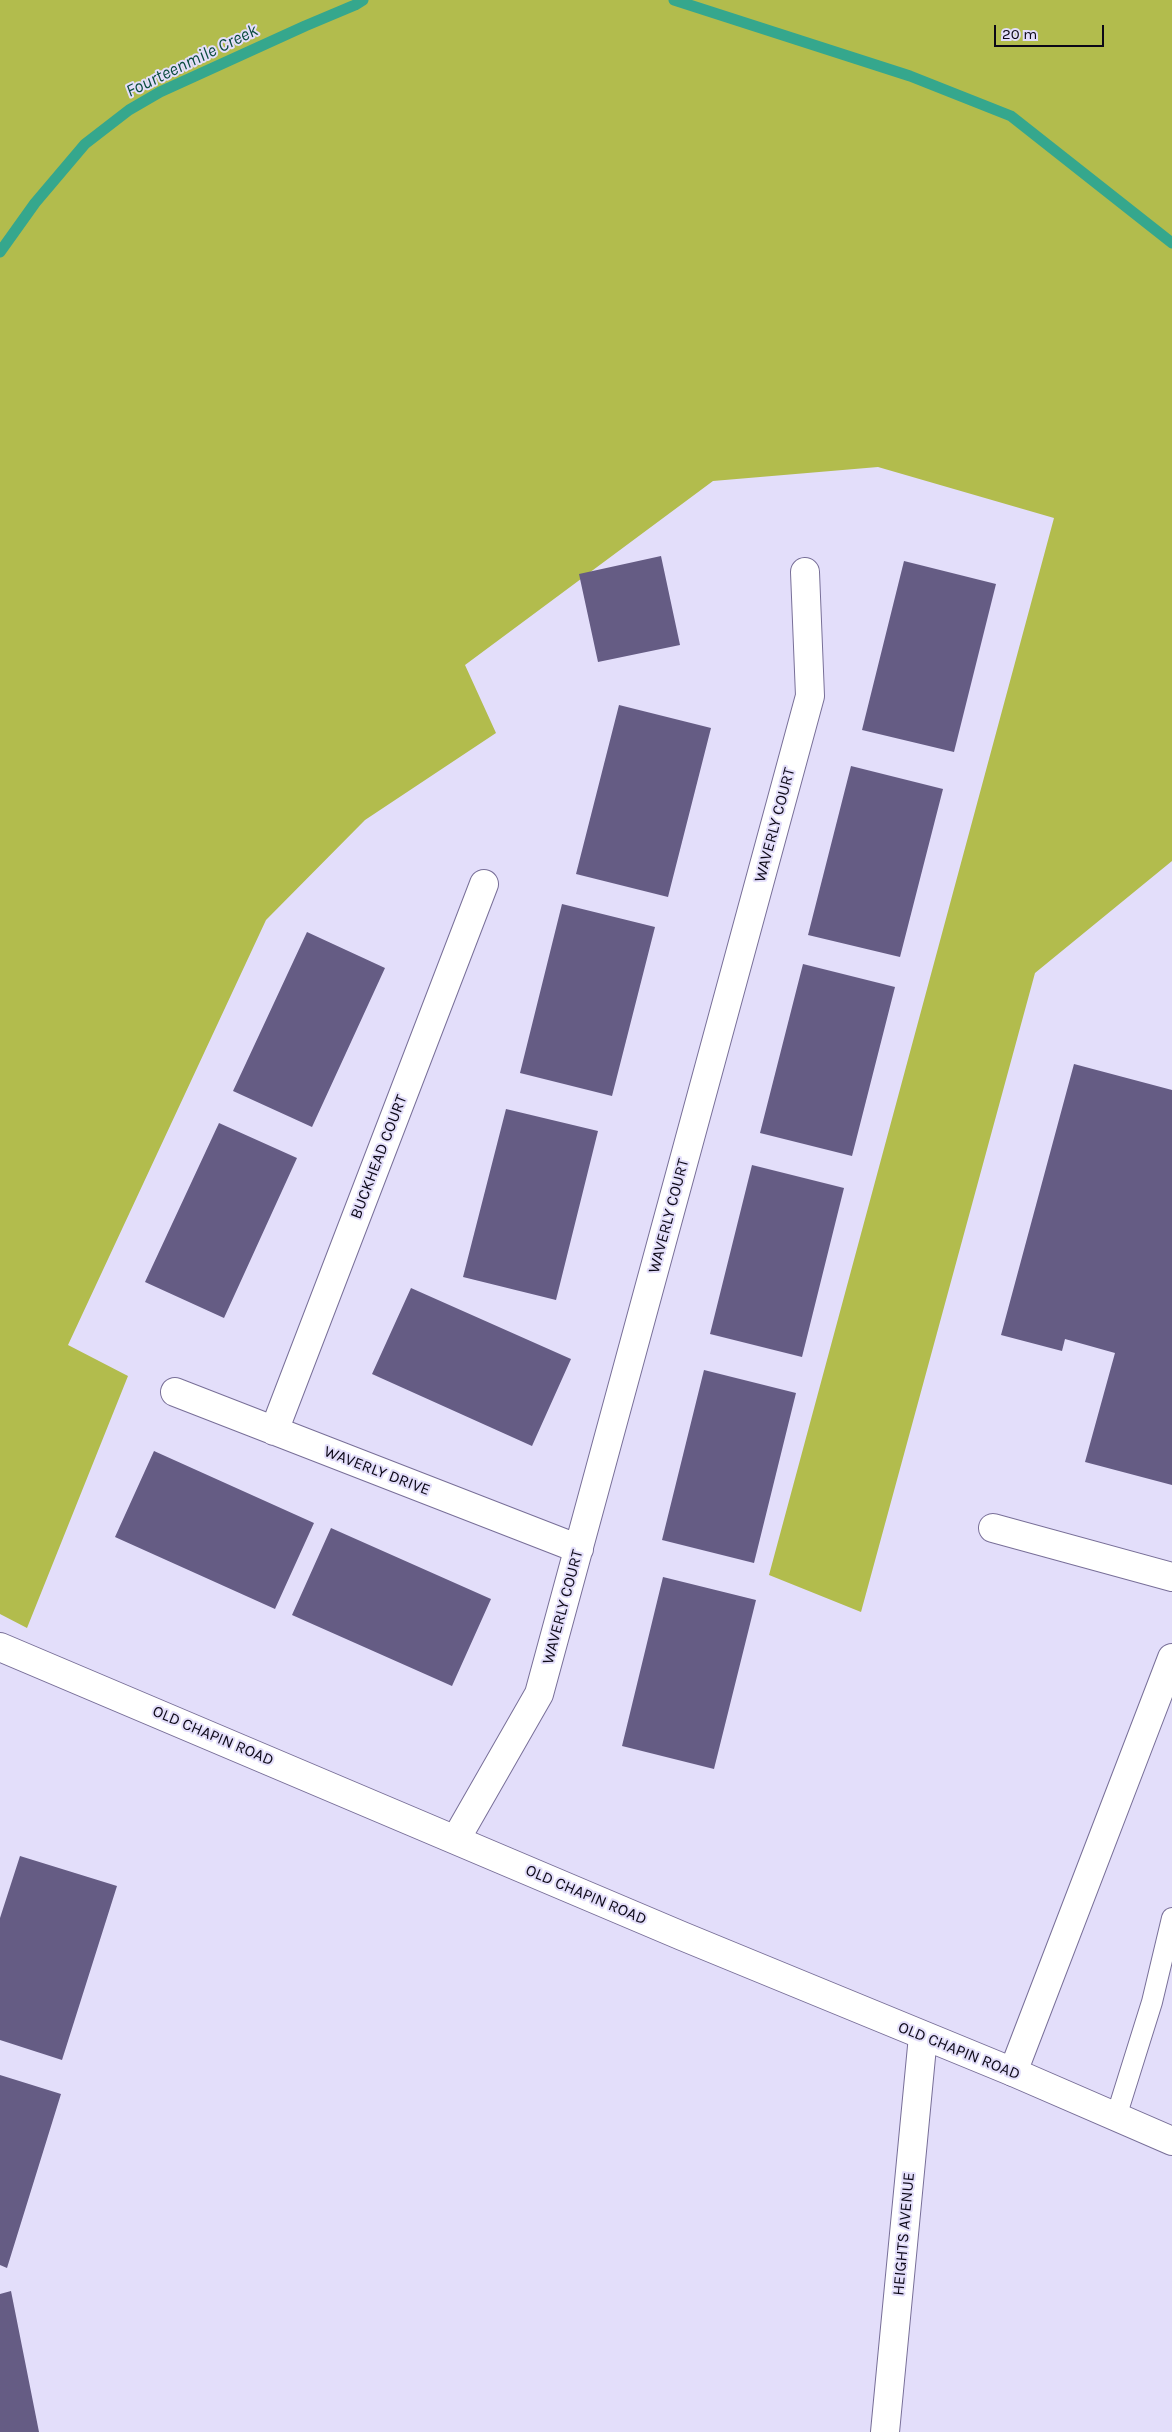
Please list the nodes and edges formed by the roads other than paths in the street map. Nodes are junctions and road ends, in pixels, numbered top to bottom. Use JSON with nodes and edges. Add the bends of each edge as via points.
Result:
{"nodes":[{"id":1,"x":805,"y":572,"type":"dead end"},
{"id":2,"x":484,"y":884,"type":"dead end"},
{"id":3,"x":175,"y":1392,"type":"dead end"},
{"id":4,"x":274,"y":1431,"type":"junction"},
{"id":5,"x":993,"y":1528,"type":"dead end"},
{"id":6,"x":578,"y":1549,"type":"junction"},
{"id":7,"x":1172,"y":1577,"type":"edge"},
{"id":8,"x":0,"y":1647,"type":"edge"},
{"id":9,"x":1172,"y":1658,"type":"edge"},
{"id":10,"x":456,"y":1839,"type":"junction"},
{"id":11,"x":1172,"y":1918,"type":"edge"},
{"id":12,"x":923,"y":2036,"type":"junction"},
{"id":13,"x":1013,"y":2072,"type":"junction"},
{"id":14,"x":1116,"y":2117,"type":"junction"},
{"id":15,"x":1172,"y":2141,"type":"edge"},
{"id":16,"x":885,"y":2432,"type":"edge"}],
"edges":[{"from":1,"to":6,"type":"street","name":"WAVERLY COURT","via":[[810,696]]},
{"from":2,"to":4,"type":"street","name":"BUCKHEAD COURT"},
{"from":3,"to":4,"type":"street","name":"WAVERLY DRIVE"},
{"from":4,"to":6,"type":"street","name":"WAVERLY DRIVE"},
{"from":5,"to":7,"type":"street"},
{"from":6,"to":10,"type":"street","name":"WAVERLY COURT","via":[[539,1694]]},
{"from":8,"to":10,"type":"street","name":"OLD CHAPIN ROAD"},
{"from":9,"to":13,"type":"street"},
{"from":10,"to":12,"type":"street","name":"OLD CHAPIN ROAD"},
{"from":11,"to":14,"type":"lane","via":[[1152,2002]]},
{"from":12,"to":13,"type":"street","name":"OLD CHAPIN ROAD"},
{"from":12,"to":16,"type":"street","name":"HEIGHTS AVENUE"},
{"from":13,"to":14,"type":"street","name":"OLD CHAPIN ROAD"},
{"from":14,"to":15,"type":"street","name":"OLD CHAPIN ROAD"}]}
